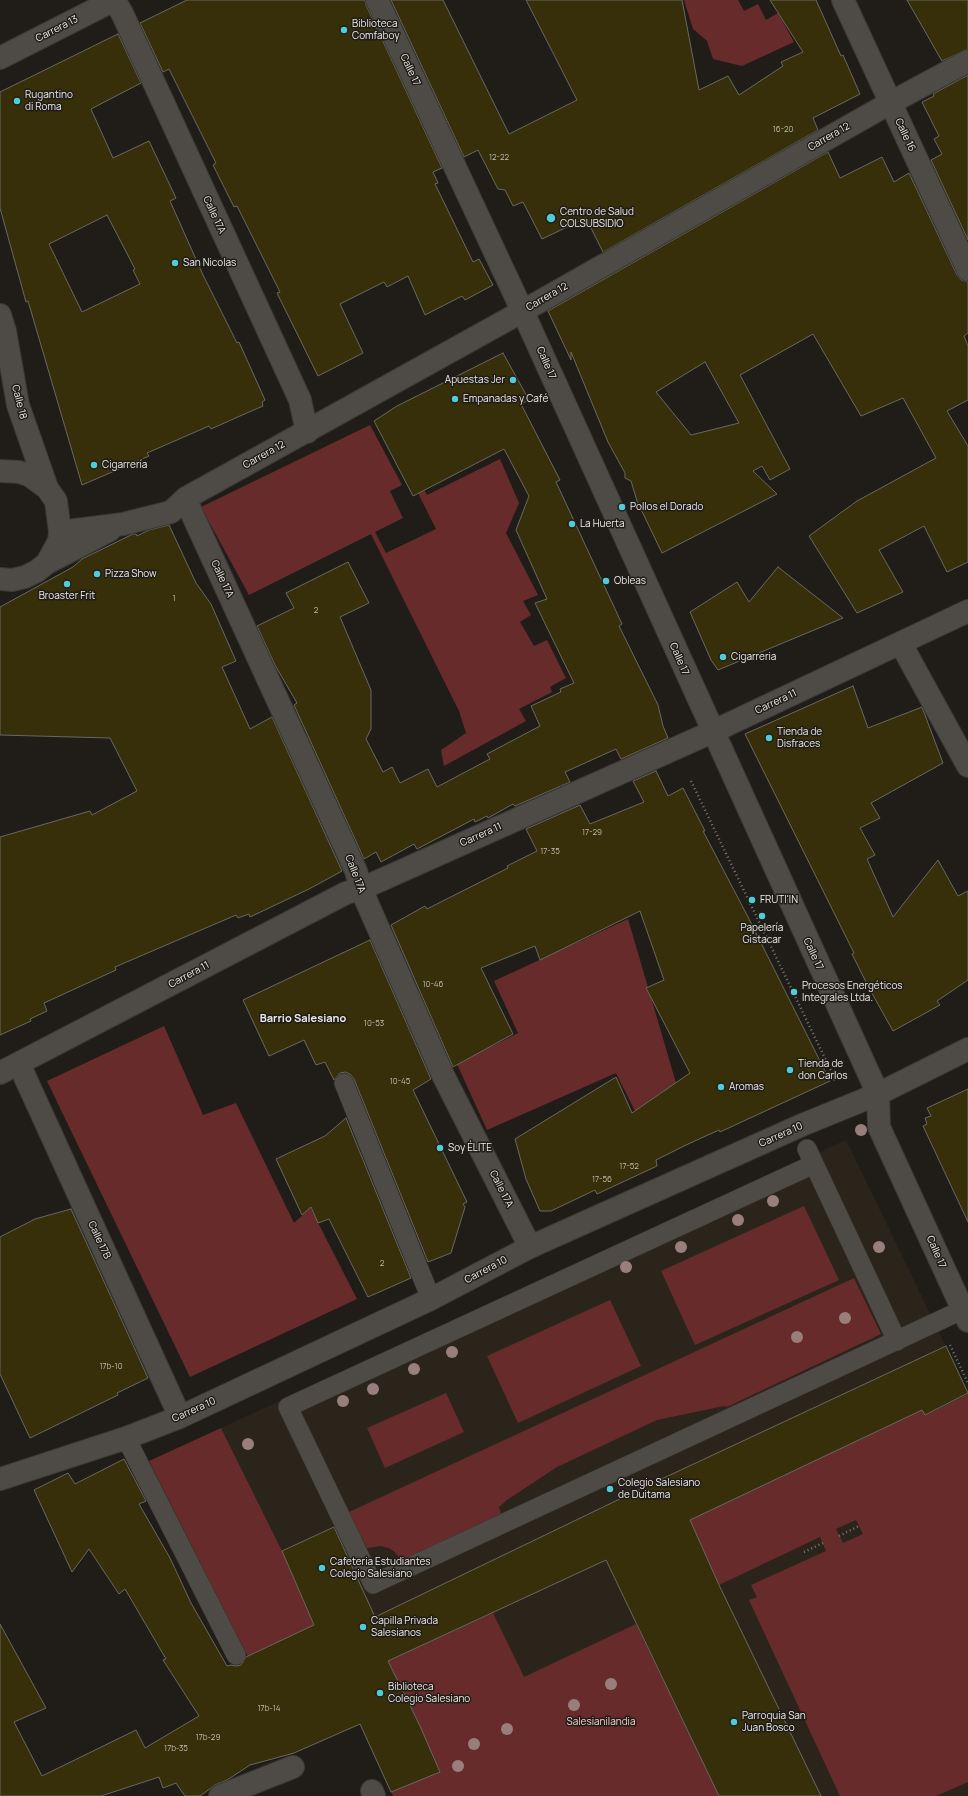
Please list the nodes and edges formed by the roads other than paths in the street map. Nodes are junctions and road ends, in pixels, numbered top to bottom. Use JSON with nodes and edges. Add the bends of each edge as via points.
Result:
{"nodes":[{"id":1,"x":114,"y":0,"type":"edge"},
{"id":2,"x":377,"y":0,"type":"edge"},
{"id":3,"x":843,"y":0,"type":"edge"},
{"id":4,"x":0,"y":58,"type":"edge"},
{"id":5,"x":968,"y":61,"type":"edge"},
{"id":6,"x":890,"y":103,"type":"junction"},
{"id":7,"x":968,"y":270,"type":"edge"},
{"id":8,"x":523,"y":311,"type":"junction"},
{"id":9,"x":0,"y":315,"type":"edge"},
{"id":10,"x":307,"y":432,"type":"junction"},
{"id":11,"x":0,"y":471,"type":"edge"},
{"id":12,"x":47,"y":488,"type":"junction"},
{"id":13,"x":186,"y":498,"type":"junction"},
{"id":14,"x":123,"y":524,"type":"junction"},
{"id":15,"x":60,"y":532,"type":"junction"},
{"id":16,"x":47,"y":563,"type":"junction"},
{"id":17,"x":4,"y":580,"type":"edge"},
{"id":18,"x":968,"y":611,"type":"edge"},
{"id":19,"x":901,"y":644,"type":"junction"},
{"id":20,"x":712,"y":732,"type":"junction"},
{"id":21,"x":968,"y":766,"type":"edge"},
{"id":22,"x":361,"y":889,"type":"junction"},
{"id":23,"x":968,"y":1049,"type":"edge"},
{"id":24,"x":10,"y":1068,"type":"edge"},
{"id":25,"x":344,"y":1083,"type":"dead end"},
{"id":26,"x":878,"y":1094,"type":"junction"},
{"id":27,"x":530,"y":1247,"type":"junction"},
{"id":28,"x":431,"y":1299,"type":"junction"},
{"id":29,"x":965,"y":1316,"type":"edge"},
{"id":30,"x":896,"y":1341,"type":"junction"},
{"id":31,"x":180,"y":1417,"type":"junction"},
{"id":32,"x":126,"y":1438,"type":"junction"},
{"id":33,"x":0,"y":1479,"type":"edge"},
{"id":34,"x":236,"y":1655,"type":"dead end"},
{"id":35,"x":293,"y":1767,"type":"dead end"},
{"id":36,"x":220,"y":1796,"type":"edge"}],
"edges":[{"from":1,"to":4,"type":"street","name":"Carrera 13"},
{"from":1,"to":10,"type":"street","name":"Calle 17A","via":[[300,400]]},
{"from":2,"to":8,"type":"street","name":"Calle 17"},
{"from":3,"to":6,"type":"street","name":"Calle 16"},
{"from":5,"to":6,"type":"street","name":"Carrera 12"},
{"from":6,"to":7,"type":"street","name":"Calle 16"},
{"from":6,"to":8,"type":"street","name":"Carrera 12"},
{"from":8,"to":10,"type":"street","name":"Carrera 12"},
{"from":8,"to":20,"type":"street","name":"Calle 17"},
{"from":9,"to":12,"type":"street","name":"Calle 18","via":[[18,405]]},
{"from":10,"to":13,"type":"street","name":"Carrera 12"},
{"from":11,"to":12,"type":"street","via":[[29,475]]},
{"from":12,"to":15,"type":"street","name":"Calle 18","via":[[56,501]]},
{"from":13,"to":14,"type":"street","name":"Carrera 12","via":[[171,512]]},
{"from":13,"to":22,"type":"street","name":"Calle 17A","via":[[356,871]]},
{"from":14,"to":15,"type":"street","name":"Carrera 12"},
{"from":14,"to":16,"type":"street","name":"Carrera 12"},
{"from":15,"to":16,"type":"street","via":[[60,541]]},
{"from":16,"to":17,"type":"street","name":"Carrera 12","via":[[25,577]]},
{"from":18,"to":19,"type":"street","name":"Carrera 11"},
{"from":19,"to":20,"type":"street","name":"Carrera 11"},
{"from":19,"to":21,"type":"street"},
{"from":20,"to":22,"type":"street","name":"Carrera 11"},
{"from":20,"to":26,"type":"street","name":"Calle 17"},
{"from":22,"to":24,"type":"street","name":"Carrera 11","via":[[346,893]]},
{"from":22,"to":27,"type":"street","name":"Calle 17A","via":[[443,1075]]},
{"from":23,"to":26,"type":"street","name":"Carrera 10"},
{"from":24,"to":31,"type":"street","name":"Calle 17B"},
{"from":25,"to":28,"type":"lane"},
{"from":26,"to":27,"type":"street","name":"Carrera 10","via":[[802,1125]]},
{"from":26,"to":29,"type":"street","name":"Calle 17","via":[[880,1127]]},
{"from":27,"to":28,"type":"street","name":"Carrera 10"},
{"from":28,"to":31,"type":"street","name":"Carrera 10"},
{"from":29,"to":30,"type":"lane"},
{"from":30,"to":30,"type":"lane","via":[[373,1584],[288,1407],[811,1157]]},
{"from":31,"to":32,"type":"street","name":"Carrera 10"},
{"from":32,"to":33,"type":"street","name":"Carrera 10"},
{"from":32,"to":34,"type":"lane"},
{"from":35,"to":36,"type":"street"}]}
